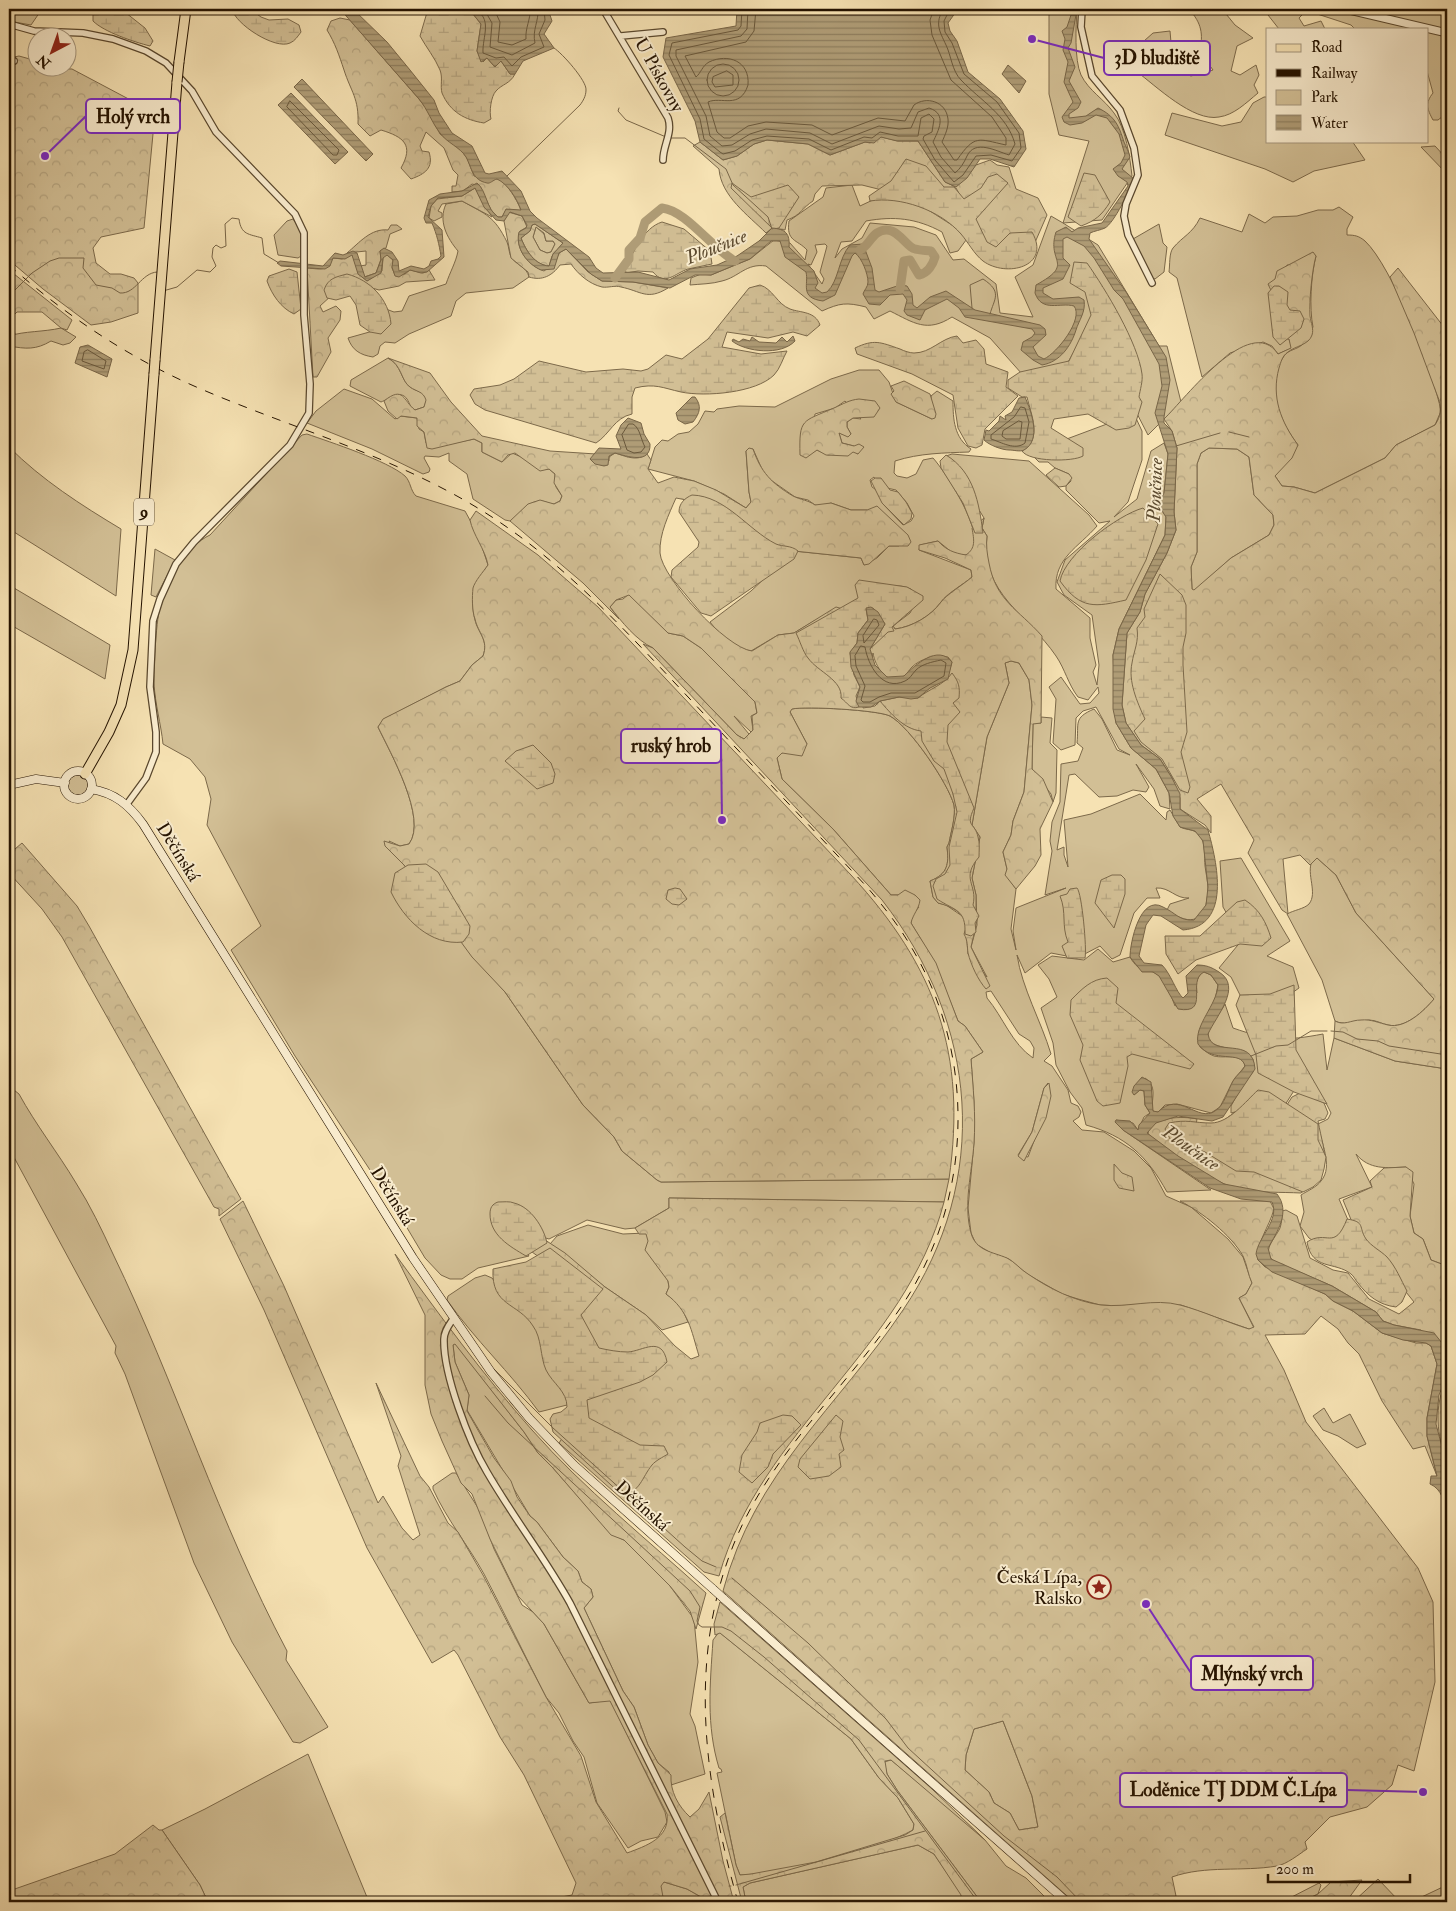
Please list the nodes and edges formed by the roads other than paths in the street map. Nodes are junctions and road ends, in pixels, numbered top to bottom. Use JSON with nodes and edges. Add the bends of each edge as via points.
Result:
{"nodes":[{"id":1,"x":186,"y":9,"type":"edge"},
{"id":2,"x":603,"y":9,"type":"edge"},
{"id":3,"x":1082,"y":9,"type":"edge"},
{"id":4,"x":1345,"y":9,"type":"edge"},
{"id":5,"x":9,"y":24,"type":"edge"},
{"id":6,"x":1426,"y":28,"type":"edge"},
{"id":7,"x":1428,"y":29,"type":"edge"},
{"id":8,"x":663,"y":32,"type":"dead end"},
{"id":9,"x":1447,"y":33,"type":"edge"},
{"id":10,"x":621,"y":36,"type":"junction"},
{"id":11,"x":663,"y":160,"type":"dead end"},
{"id":12,"x":1152,"y":283,"type":"dead end"},
{"id":13,"x":85,"y":774,"type":"junction"},
{"id":14,"x":65,"y":782,"type":"junction"},
{"id":15,"x":9,"y":785,"type":"edge"},
{"id":16,"x":91,"y":788,"type":"junction"},
{"id":17,"x":127,"y":804,"type":"junction"},
{"id":18,"x":453,"y":1319,"type":"junction"},
{"id":19,"x":718,"y":1902,"type":"edge"},
{"id":20,"x":1067,"y":1902,"type":"edge"}],
"edges":[{"from":1,"to":13,"type":"main road","number":"9","bridge":true,"via":[[177,82],[133,650],[121,704]]},
{"from":2,"to":10,"type":"street","name":"U Pískovny"},
{"from":3,"to":12,"type":"street","via":[[1081,27],[1092,76],[1120,110],[1134,148],[1138,175],[1124,216],[1128,235]]},
{"from":4,"to":6,"type":"street"},
{"from":5,"to":17,"type":"street","via":[[34,31],[97,35],[134,46],[174,69],[216,132],[295,214],[304,233],[309,413],[290,445],[176,564],[153,621],[150,687],[156,752],[146,778]]},
{"from":7,"to":9,"type":"street"},
{"from":8,"to":10,"type":"street"},
{"from":10,"to":11,"type":"street","name":"U Pískovny","via":[[668,118],[671,129]]},
{"from":13,"to":14,"type":"main road","via":[[73,772]]},
{"from":13,"to":16,"type":"main road"},
{"from":14,"to":15,"type":"main road","via":[[40,779]]},
{"from":14,"to":16,"type":"main road","via":[[66,792],[76,799],[85,797]]},
{"from":16,"to":17,"type":"main road","name":"Děčínská","via":[[112,794]]},
{"from":17,"to":18,"type":"main road","name":"Děčínská","via":[[143,824]]},
{"from":18,"to":19,"type":"street","via":[[443,1338],[447,1368],[466,1426],[486,1471],[570,1603]]},
{"from":18,"to":20,"type":"main road","name":"Děčínská","bridge":true,"via":[[491,1372],[588,1478]]}]}
